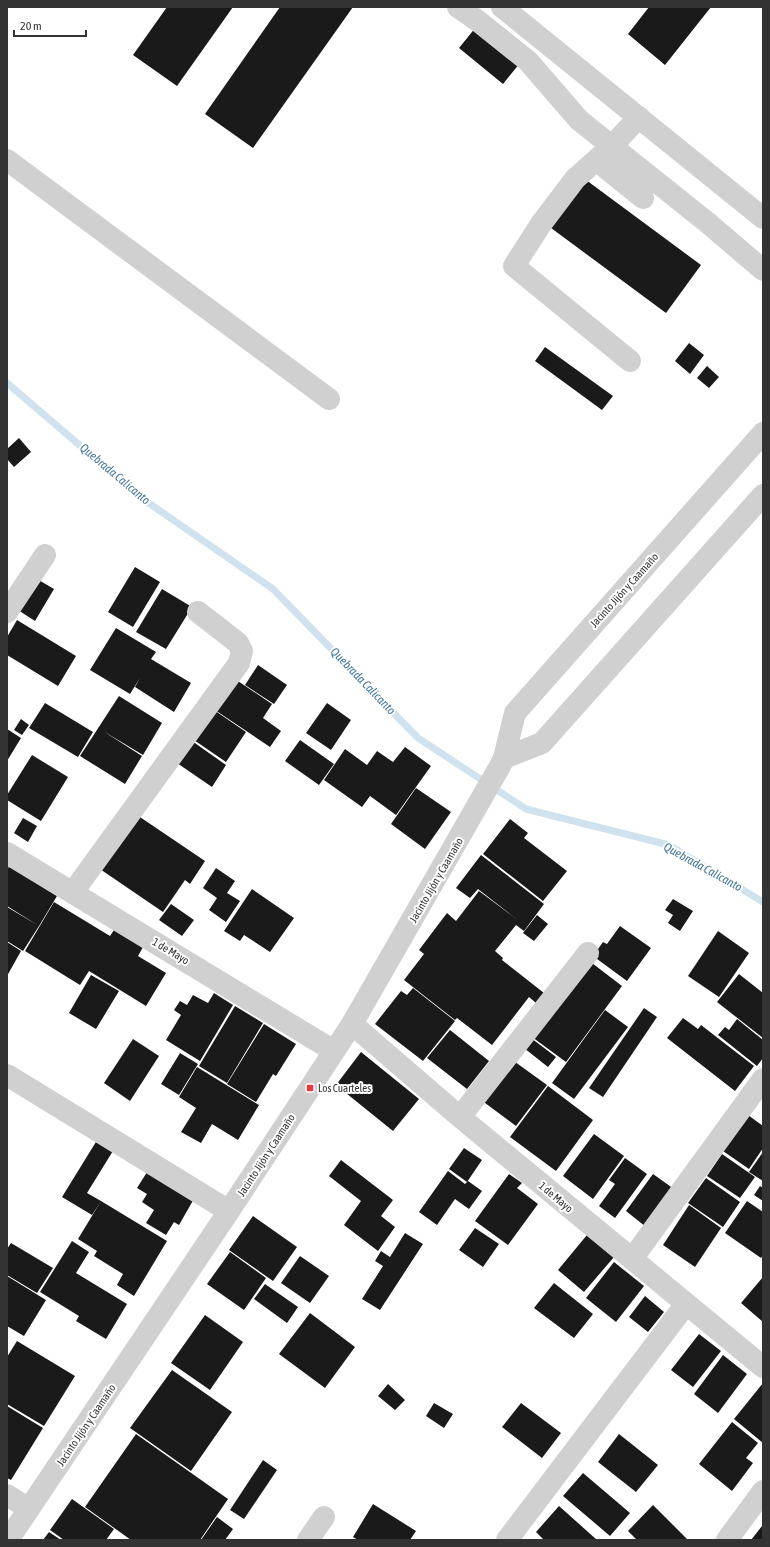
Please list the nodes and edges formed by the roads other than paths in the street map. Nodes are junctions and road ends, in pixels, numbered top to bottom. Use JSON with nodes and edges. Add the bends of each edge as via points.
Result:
{"nodes":[{"id":1,"x":458,"y":7,"type":"edge"},
{"id":2,"x":502,"y":7,"type":"edge"},
{"id":3,"x":538,"y":36,"type":"junction"},
{"id":4,"x":520,"y":54,"type":"junction"},
{"id":5,"x":639,"y":118,"type":"junction"},
{"id":6,"x":604,"y":154,"type":"junction"},
{"id":7,"x":7,"y":160,"type":"edge"},
{"id":8,"x":643,"y":198,"type":"dead end"},
{"id":9,"x":763,"y":218,"type":"edge"},
{"id":10,"x":763,"y":270,"type":"edge"},
{"id":11,"x":630,"y":361,"type":"dead end"},
{"id":12,"x":329,"y":399,"type":"dead end"},
{"id":13,"x":763,"y":433,"type":"edge"},
{"id":14,"x":763,"y":495,"type":"edge"},
{"id":15,"x":45,"y":555,"type":"dead end"},
{"id":16,"x":7,"y":612,"type":"edge"},
{"id":17,"x":198,"y":612,"type":"dead end"},
{"id":18,"x":504,"y":758,"type":"junction"},
{"id":19,"x":7,"y":853,"type":"edge"},
{"id":20,"x":73,"y":892,"type":"junction"},
{"id":21,"x":588,"y":952,"type":"dead end"},
{"id":22,"x":352,"y":1024,"type":"junction"},
{"id":23,"x":334,"y":1050,"type":"junction"},
{"id":24,"x":7,"y":1075,"type":"edge"},
{"id":25,"x":763,"y":1079,"type":"edge"},
{"id":26,"x":460,"y":1117,"type":"junction"},
{"id":27,"x":229,"y":1211,"type":"junction"},
{"id":28,"x":632,"y":1259,"type":"junction"},
{"id":29,"x":686,"y":1304,"type":"junction"},
{"id":30,"x":763,"y":1367,"type":"edge"},
{"id":31,"x":763,"y":1491,"type":"edge"},
{"id":32,"x":7,"y":1495,"type":"edge"},
{"id":33,"x":29,"y":1509,"type":"junction"},
{"id":34,"x":324,"y":1517,"type":"dead end"},
{"id":35,"x":8,"y":1540,"type":"edge"},
{"id":36,"x":308,"y":1540,"type":"edge"},
{"id":37,"x":507,"y":1540,"type":"edge"},
{"id":38,"x":726,"y":1540,"type":"edge"}],
"edges":[{"from":1,"to":4,"type":"street"},
{"from":2,"to":3,"type":"street"},
{"from":3,"to":4,"type":"street"},
{"from":3,"to":5,"type":"street"},
{"from":4,"to":6,"type":"street","via":[[579,120]]},
{"from":5,"to":6,"type":"street"},
{"from":5,"to":9,"type":"street"},
{"from":6,"to":8,"type":"street"},
{"from":6,"to":10,"type":"street","via":[[708,223]]},
{"from":6,"to":11,"type":"street","via":[[575,179],[541,224],[514,266]]},
{"from":7,"to":12,"type":"street"},
{"from":13,"to":18,"type":"street","name":"Jacinto Jijón y Caamaño","via":[[515,713]]},
{"from":14,"to":18,"type":"street","via":[[542,743]]},
{"from":15,"to":16,"type":"street"},
{"from":17,"to":20,"type":"street","via":[[238,643],[242,651],[239,663]]},
{"from":18,"to":22,"type":"street","name":"Jacinto Jijón y Caamaño","via":[[462,836]]},
{"from":19,"to":20,"type":"street","name":"1 de Mayo"},
{"from":20,"to":23,"type":"street","name":"1 de Mayo"},
{"from":21,"to":26,"type":"street"},
{"from":22,"to":23,"type":"street","name":"Jacinto Jijón y Caamaño"},
{"from":22,"to":26,"type":"street","name":"1 de Mayo"},
{"from":23,"to":27,"type":"street","name":"Jacinto Jijón y Caamaño"},
{"from":24,"to":27,"type":"street"},
{"from":25,"to":28,"type":"street"},
{"from":26,"to":28,"type":"street","name":"1 de Mayo"},
{"from":27,"to":33,"type":"street","name":"Jacinto Jijón y Caamaño"},
{"from":28,"to":29,"type":"street","name":"1 de Mayo"},
{"from":29,"to":30,"type":"street","name":"1 de Mayo"},
{"from":29,"to":37,"type":"street"},
{"from":31,"to":38,"type":"street"},
{"from":32,"to":33,"type":"street"},
{"from":33,"to":35,"type":"street","name":"Jacinto Jijón y Caamaño"},
{"from":34,"to":36,"type":"street"}]}
